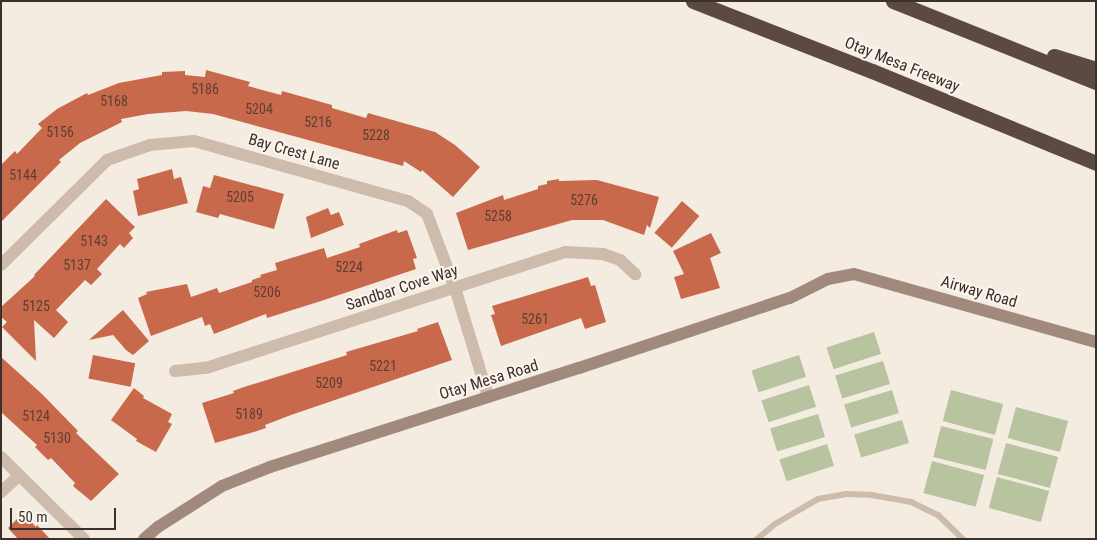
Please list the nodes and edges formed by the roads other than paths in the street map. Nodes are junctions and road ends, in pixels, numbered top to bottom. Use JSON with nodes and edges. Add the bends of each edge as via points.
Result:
{"nodes":[{"id":1,"x":693,"y":1,"type":"edge"},
{"id":2,"x":894,"y":1,"type":"edge"},
{"id":3,"x":942,"y":21,"type":"junction"},
{"id":4,"x":1096,"y":69,"type":"edge"},
{"id":5,"x":1096,"y":82,"type":"edge"},
{"id":6,"x":1096,"y":163,"type":"edge"},
{"id":7,"x":1,"y":265,"type":"edge"},
{"id":8,"x":635,"y":274,"type":"dead end"},
{"id":9,"x":854,"y":274,"type":"joint"},
{"id":10,"x":455,"y":288,"type":"junction"},
{"id":11,"x":1096,"y":342,"type":"edge"},
{"id":12,"x":175,"y":371,"type":"dead end"},
{"id":13,"x":488,"y":396,"type":"junction"},
{"id":14,"x":1,"y":457,"type":"edge"},
{"id":15,"x":20,"y":475,"type":"junction"},
{"id":16,"x":1,"y":492,"type":"edge"},
{"id":17,"x":84,"y":539,"type":"edge"},
{"id":18,"x":144,"y":539,"type":"edge"},
{"id":19,"x":757,"y":539,"type":"edge"},
{"id":20,"x":963,"y":539,"type":"edge"}],
"edges":[{"from":1,"to":6,"type":"highway","name":"Otay Mesa Freeway"},
{"from":2,"to":3,"type":"highway"},
{"from":3,"to":4,"type":"highway"},
{"from":3,"to":5,"type":"highway"},
{"from":7,"to":10,"type":"street","name":"Bay Crest Lane","via":[[107,160],[150,145],[194,141],[408,201],[427,214]]},
{"from":8,"to":10,"type":"street","name":"Sandbar Cove Way","via":[[620,260],[603,254],[565,252]]},
{"from":9,"to":11,"type":"main road","name":"Airway Road"},
{"from":9,"to":13,"type":"main road","name":"Otay Mesa Road","via":[[828,279],[790,298]]},
{"from":10,"to":12,"type":"street","name":"Sandbar Cove Way","via":[[206,368]]},
{"from":10,"to":13,"type":"street","name":"Bay Crest Lane"},
{"from":13,"to":18,"type":"main road","name":"Otay Mesa Road","via":[[270,467],[222,486]]},
{"from":14,"to":15,"type":"street"},
{"from":15,"to":16,"type":"street"},
{"from":15,"to":17,"type":"street"},
{"from":19,"to":20,"type":"lane","via":[[775,524],[818,499],[871,494],[911,502],[938,515]]}]}
